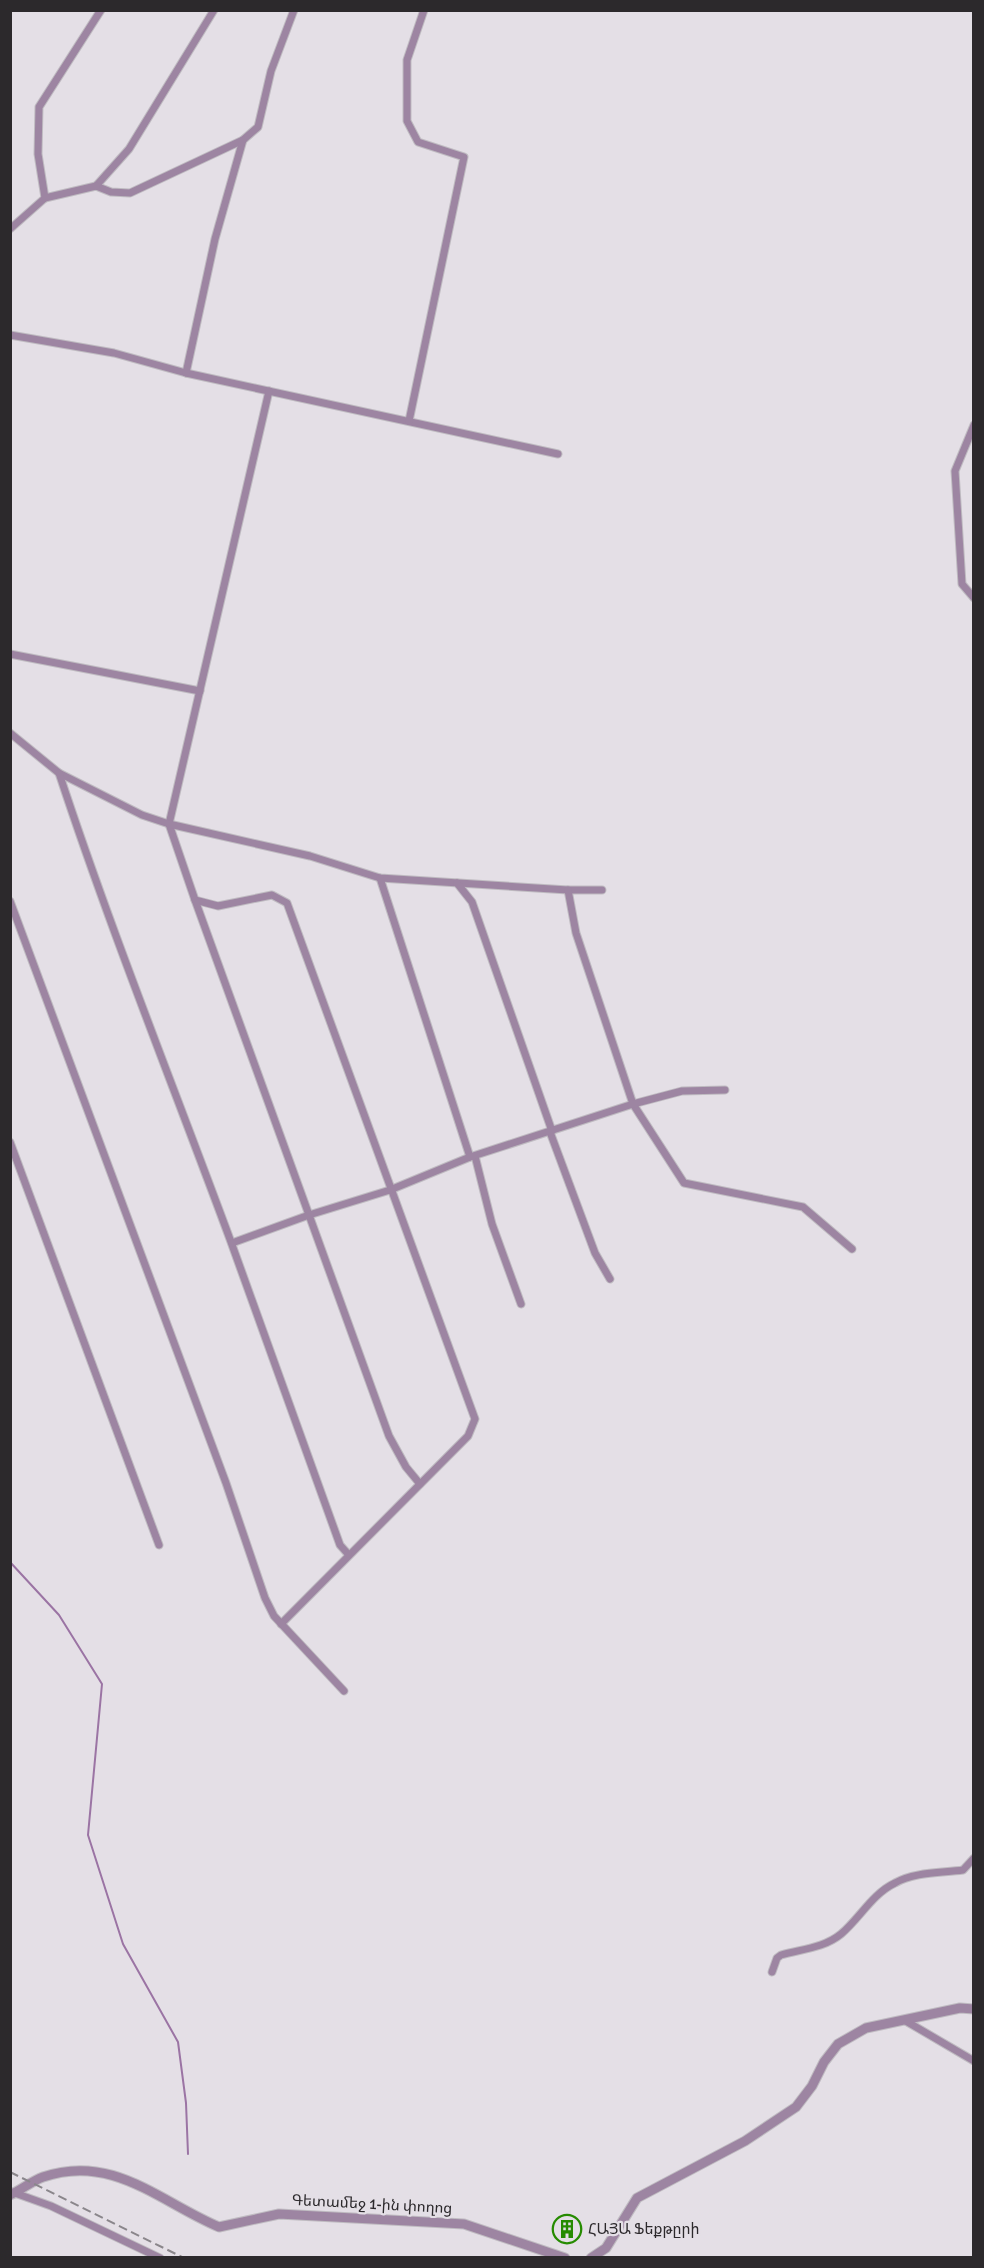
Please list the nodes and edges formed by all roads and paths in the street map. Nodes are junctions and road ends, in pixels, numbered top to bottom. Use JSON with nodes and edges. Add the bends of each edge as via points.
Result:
{"nodes":[{"id":1,"x":101,"y":10,"type":"edge"},
{"id":2,"x":214,"y":10,"type":"edge"},
{"id":3,"x":294,"y":10,"type":"edge"},
{"id":4,"x":424,"y":10,"type":"edge"},
{"id":5,"x":243,"y":140,"type":"junction"},
{"id":6,"x":96,"y":186,"type":"junction"},
{"id":7,"x":45,"y":198,"type":"junction"},
{"id":8,"x":10,"y":229,"type":"edge"},
{"id":9,"x":10,"y":335,"type":"edge"},
{"id":10,"x":186,"y":373,"type":"junction"},
{"id":11,"x":269,"y":391,"type":"junction"},
{"id":12,"x":409,"y":421,"type":"junction"},
{"id":13,"x":974,"y":425,"type":"edge"},
{"id":14,"x":558,"y":454,"type":"dead end"},
{"id":15,"x":974,"y":598,"type":"edge"},
{"id":16,"x":10,"y":654,"type":"edge"},
{"id":17,"x":200,"y":691,"type":"junction"},
{"id":18,"x":10,"y":733,"type":"edge"},
{"id":19,"x":59,"y":773,"type":"junction"},
{"id":20,"x":169,"y":824,"type":"junction"},
{"id":21,"x":380,"y":878,"type":"junction"},
{"id":22,"x":456,"y":882,"type":"junction"},
{"id":23,"x":568,"y":890,"type":"junction"},
{"id":24,"x":602,"y":890,"type":"dead end"},
{"id":25,"x":195,"y":900,"type":"junction"},
{"id":26,"x":10,"y":901,"type":"edge"},
{"id":27,"x":725,"y":1090,"type":"dead end"},
{"id":28,"x":633,"y":1104,"type":"junction"},
{"id":29,"x":551,"y":1131,"type":"junction"},
{"id":30,"x":10,"y":1142,"type":"edge"},
{"id":31,"x":472,"y":1156,"type":"junction"},
{"id":32,"x":390,"y":1190,"type":"junction"},
{"id":33,"x":309,"y":1215,"type":"junction"},
{"id":34,"x":232,"y":1243,"type":"junction"},
{"id":35,"x":852,"y":1249,"type":"dead end"},
{"id":36,"x":610,"y":1279,"type":"dead end"},
{"id":37,"x":521,"y":1304,"type":"dead end"},
{"id":38,"x":420,"y":1484,"type":"junction"},
{"id":39,"x":159,"y":1545,"type":"dead end"},
{"id":40,"x":348,"y":1554,"type":"junction"},
{"id":41,"x":281,"y":1624,"type":"junction"},
{"id":42,"x":344,"y":1691,"type":"dead end"},
{"id":43,"x":974,"y":1858,"type":"edge"},
{"id":44,"x":772,"y":1972,"type":"dead end"},
{"id":45,"x":974,"y":2009,"type":"edge"},
{"id":46,"x":904,"y":2020,"type":"junction"},
{"id":47,"x":974,"y":2061,"type":"edge"},
{"id":48,"x":12,"y":2193,"type":"edge"},
{"id":49,"x":160,"y":2258,"type":"edge"},
{"id":50,"x":565,"y":2258,"type":"edge"},
{"id":51,"x":591,"y":2258,"type":"edge"}],
"edges":[{"from":1,"to":7,"type":"street","via":[[39,107],[38,154]]},
{"from":2,"to":6,"type":"street","via":[[129,149]]},
{"from":3,"to":5,"type":"street","via":[[271,71],[258,127]]},
{"from":4,"to":12,"type":"street","via":[[407,60],[407,121],[418,142],[464,157]]},
{"from":5,"to":6,"type":"street","via":[[130,193]]},
{"from":5,"to":10,"type":"street","via":[[214,239]]},
{"from":6,"to":7,"type":"street"},
{"from":7,"to":8,"type":"street"},
{"from":9,"to":10,"type":"street","via":[[114,353]]},
{"from":10,"to":11,"type":"street"},
{"from":11,"to":12,"type":"street"},
{"from":11,"to":17,"type":"street"},
{"from":12,"to":14,"type":"street"},
{"from":13,"to":15,"type":"street","via":[[956,471],[962,584]]},
{"from":16,"to":17,"type":"street"},
{"from":17,"to":20,"type":"street"},
{"from":18,"to":19,"type":"street"},
{"from":19,"to":20,"type":"street","via":[[112,801]]},
{"from":19,"to":34,"type":"street","via":[[116,941]]},
{"from":20,"to":21,"type":"street","via":[[310,856]]},
{"from":20,"to":25,"type":"street"},
{"from":21,"to":22,"type":"street"},
{"from":21,"to":31,"type":"street"},
{"from":22,"to":23,"type":"street"},
{"from":22,"to":29,"type":"street","via":[[472,902]]},
{"from":23,"to":24,"type":"street"},
{"from":23,"to":28,"type":"street","via":[[576,933]]},
{"from":25,"to":32,"type":"street","via":[[218,906],[272,895],[287,903]]},
{"from":25,"to":33,"type":"street"},
{"from":26,"to":41,"type":"street","via":[[265,1598]]},
{"from":27,"to":28,"type":"street","via":[[682,1091]]},
{"from":28,"to":29,"type":"street"},
{"from":28,"to":35,"type":"street","via":[[684,1183],[803,1207]]},
{"from":29,"to":31,"type":"street"},
{"from":29,"to":36,"type":"street","via":[[595,1253]]},
{"from":30,"to":39,"type":"street"},
{"from":31,"to":32,"type":"street"},
{"from":31,"to":37,"type":"street"},
{"from":32,"to":33,"type":"street"},
{"from":32,"to":38,"type":"street","via":[[475,1419],[468,1436]]},
{"from":33,"to":34,"type":"street"},
{"from":33,"to":38,"type":"street","via":[[389,1436]]},
{"from":34,"to":40,"type":"street","via":[[340,1545]]},
{"from":38,"to":40,"type":"street"},
{"from":40,"to":41,"type":"street"},
{"from":41,"to":42,"type":"street"},
{"from":43,"to":44,"type":"street","via":[[963,1870],[896,1882],[880,1891],[841,1934],[820,1946],[781,1955]]},
{"from":45,"to":46,"type":"street","via":[[960,2008]]},
{"from":46,"to":47,"type":"street"},
{"from":46,"to":51,"type":"street","via":[[866,2028],[838,2044],[796,2107],[746,2141],[638,2198],[606,2248]]},
{"from":48,"to":49,"type":"street","via":[[51,2206]]},
{"from":48,"to":50,"type":"street","name":"Գետամեջ 1-ին փողոց","via":[[43,2177],[81,2171],[113,2173],[219,2228],[279,2214],[464,2224]]}]}
